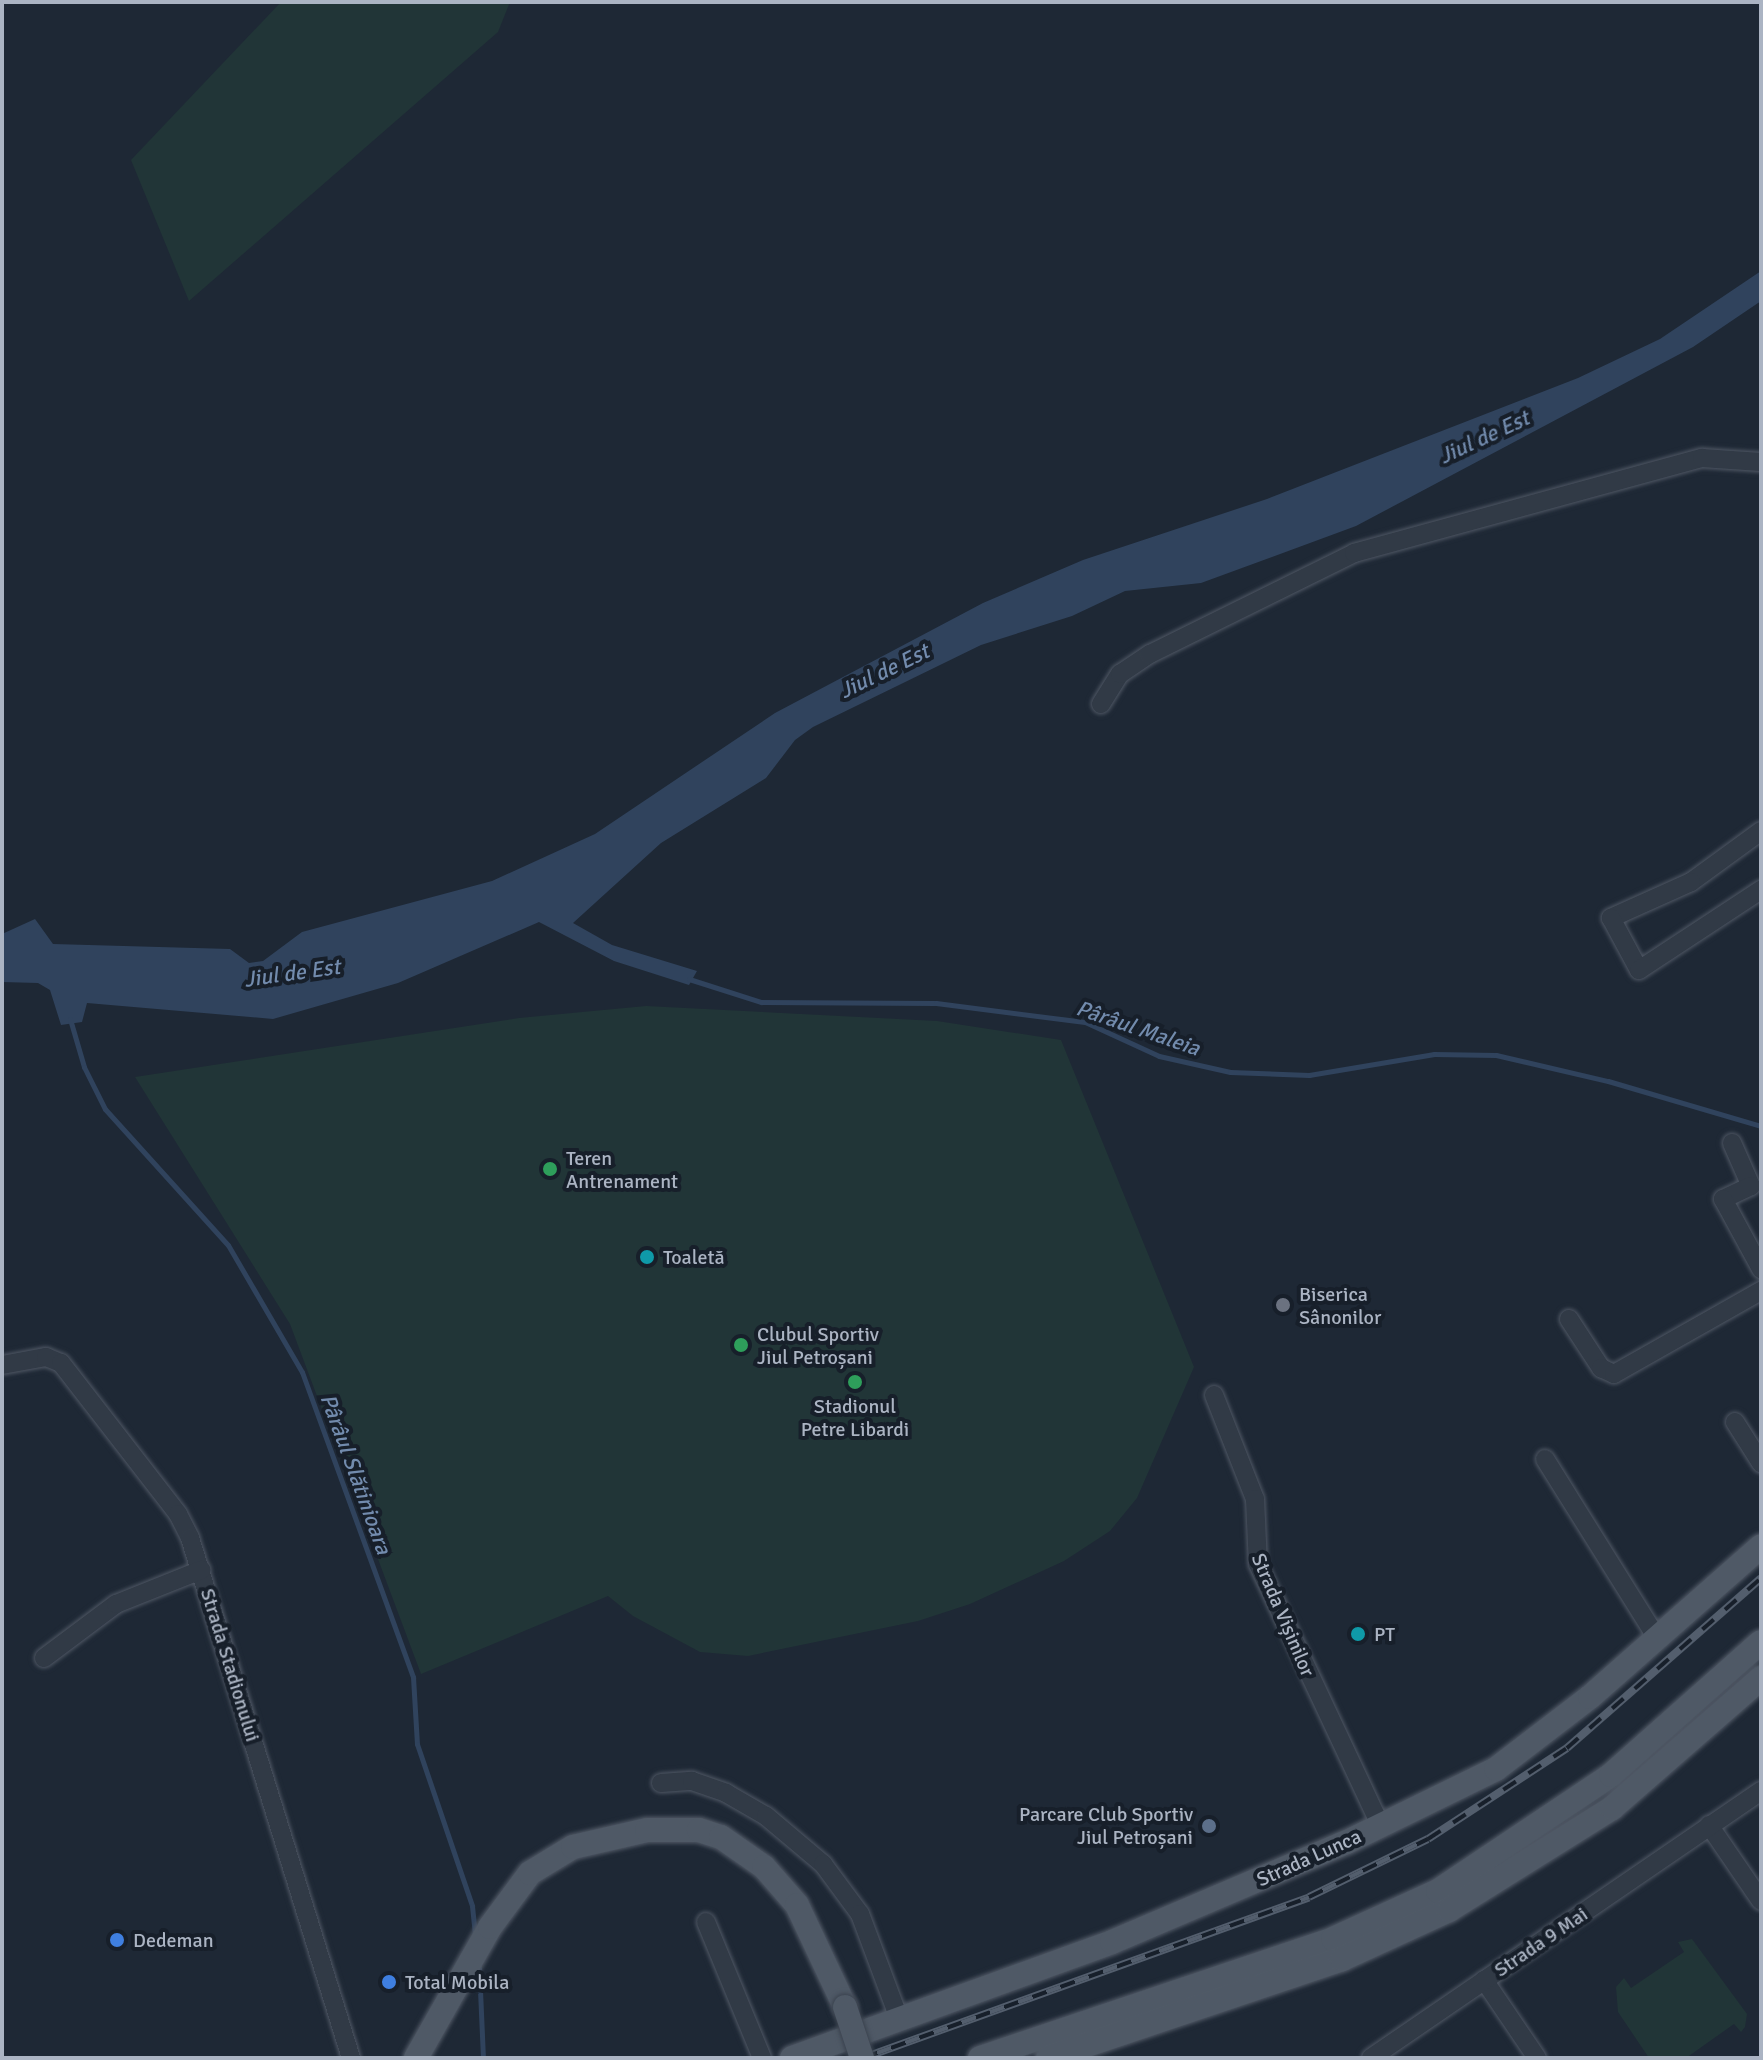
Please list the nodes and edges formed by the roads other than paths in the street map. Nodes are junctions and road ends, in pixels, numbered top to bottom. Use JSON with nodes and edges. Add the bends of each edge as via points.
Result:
{"nodes":[{"id":1,"x":1761,"y":462,"type":"edge"},
{"id":2,"x":1101,"y":704,"type":"dead end"},
{"id":3,"x":1761,"y":831,"type":"edge"},
{"id":4,"x":1761,"y":890,"type":"edge"},
{"id":5,"x":1732,"y":1143,"type":"dead end"},
{"id":6,"x":1761,"y":1269,"type":"edge"},
{"id":7,"x":1761,"y":1291,"type":"edge"},
{"id":8,"x":1569,"y":1319,"type":"dead end"},
{"id":9,"x":2,"y":1365,"type":"edge"},
{"id":10,"x":1214,"y":1395,"type":"dead end"},
{"id":11,"x":1735,"y":1422,"type":"dead end"},
{"id":12,"x":1545,"y":1459,"type":"dead end"},
{"id":13,"x":1761,"y":1463,"type":"edge"},
{"id":14,"x":1761,"y":1546,"type":"edge"},
{"id":15,"x":201,"y":1570,"type":"junction"},
{"id":16,"x":1657,"y":1638,"type":"junction"},
{"id":17,"x":1761,"y":1642,"type":"edge"},
{"id":18,"x":44,"y":1658,"type":"dead end"},
{"id":19,"x":1761,"y":1678,"type":"edge"},
{"id":20,"x":661,"y":1783,"type":"dead end"},
{"id":21,"x":1761,"y":1791,"type":"edge"},
{"id":22,"x":1709,"y":1825,"type":"junction"},
{"id":23,"x":1381,"y":1826,"type":"junction"},
{"id":24,"x":1761,"y":1901,"type":"edge"},
{"id":25,"x":706,"y":1922,"type":"dead end"},
{"id":26,"x":1484,"y":1980,"type":"junction"},
{"id":27,"x":900,"y":2021,"type":"junction"},
{"id":28,"x":351,"y":2058,"type":"edge"},
{"id":29,"x":416,"y":2058,"type":"edge"},
{"id":30,"x":762,"y":2058,"type":"edge"},
{"id":31,"x":792,"y":2058,"type":"edge"},
{"id":32,"x":862,"y":2058,"type":"edge"},
{"id":33,"x":980,"y":2058,"type":"edge"},
{"id":34,"x":1048,"y":2058,"type":"edge"},
{"id":35,"x":1371,"y":2058,"type":"edge"},
{"id":36,"x":1537,"y":2058,"type":"edge"}],
"edges":[{"from":1,"to":2,"type":"street","via":[[1702,458],[1354,553],[1150,654],[1120,674]]},
{"from":3,"to":4,"type":"street","via":[[1691,882],[1611,918],[1639,970]]},
{"from":5,"to":6,"type":"street","via":[[1751,1186],[1723,1199]]},
{"from":7,"to":8,"type":"street","via":[[1614,1374],[1601,1368]]},
{"from":9,"to":15,"type":"street","name":"Strada Stadionului","via":[[46,1357],[61,1363],[178,1514]]},
{"from":10,"to":23,"type":"street","name":"Strada Vișinilor","via":[[1255,1499],[1258,1564]]},
{"from":11,"to":13,"type":"street"},
{"from":12,"to":16,"type":"street"},
{"from":14,"to":16,"type":"main road","name":"Strada Lunca"},
{"from":15,"to":18,"type":"street","via":[[116,1604]]},
{"from":15,"to":28,"type":"street","name":"Strada Stadionului"},
{"from":16,"to":23,"type":"main road","name":"Strada Lunca","via":[[1496,1769]]},
{"from":17,"to":33,"type":"main road","via":[[1611,1775],[1429,1896],[1333,1939]]},
{"from":19,"to":34,"type":"main road","via":[[1612,1808],[1449,1910],[1342,1959]]},
{"from":20,"to":27,"type":"street","via":[[692,1781],[726,1793],[766,1816],[823,1864],[860,1914]]},
{"from":21,"to":22,"type":"street","name":"Strada 9 Mai"},
{"from":22,"to":24,"type":"street"},
{"from":22,"to":26,"type":"street","name":"Strada 9 Mai"},
{"from":23,"to":27,"type":"main road","name":"Strada Lunca","via":[[1126,1936]]},
{"from":25,"to":30,"type":"street"},
{"from":26,"to":35,"type":"street","name":"Strada 9 Mai"},
{"from":26,"to":36,"type":"street"},
{"from":27,"to":31,"type":"main road","name":"Strada Lunca"},
{"from":29,"to":32,"type":"main road","bridge":true,"via":[[490,1927],[530,1873],[573,1847],[622,1833],[699,1830],[741,1849],[781,1884],[814,1934]]}]}
